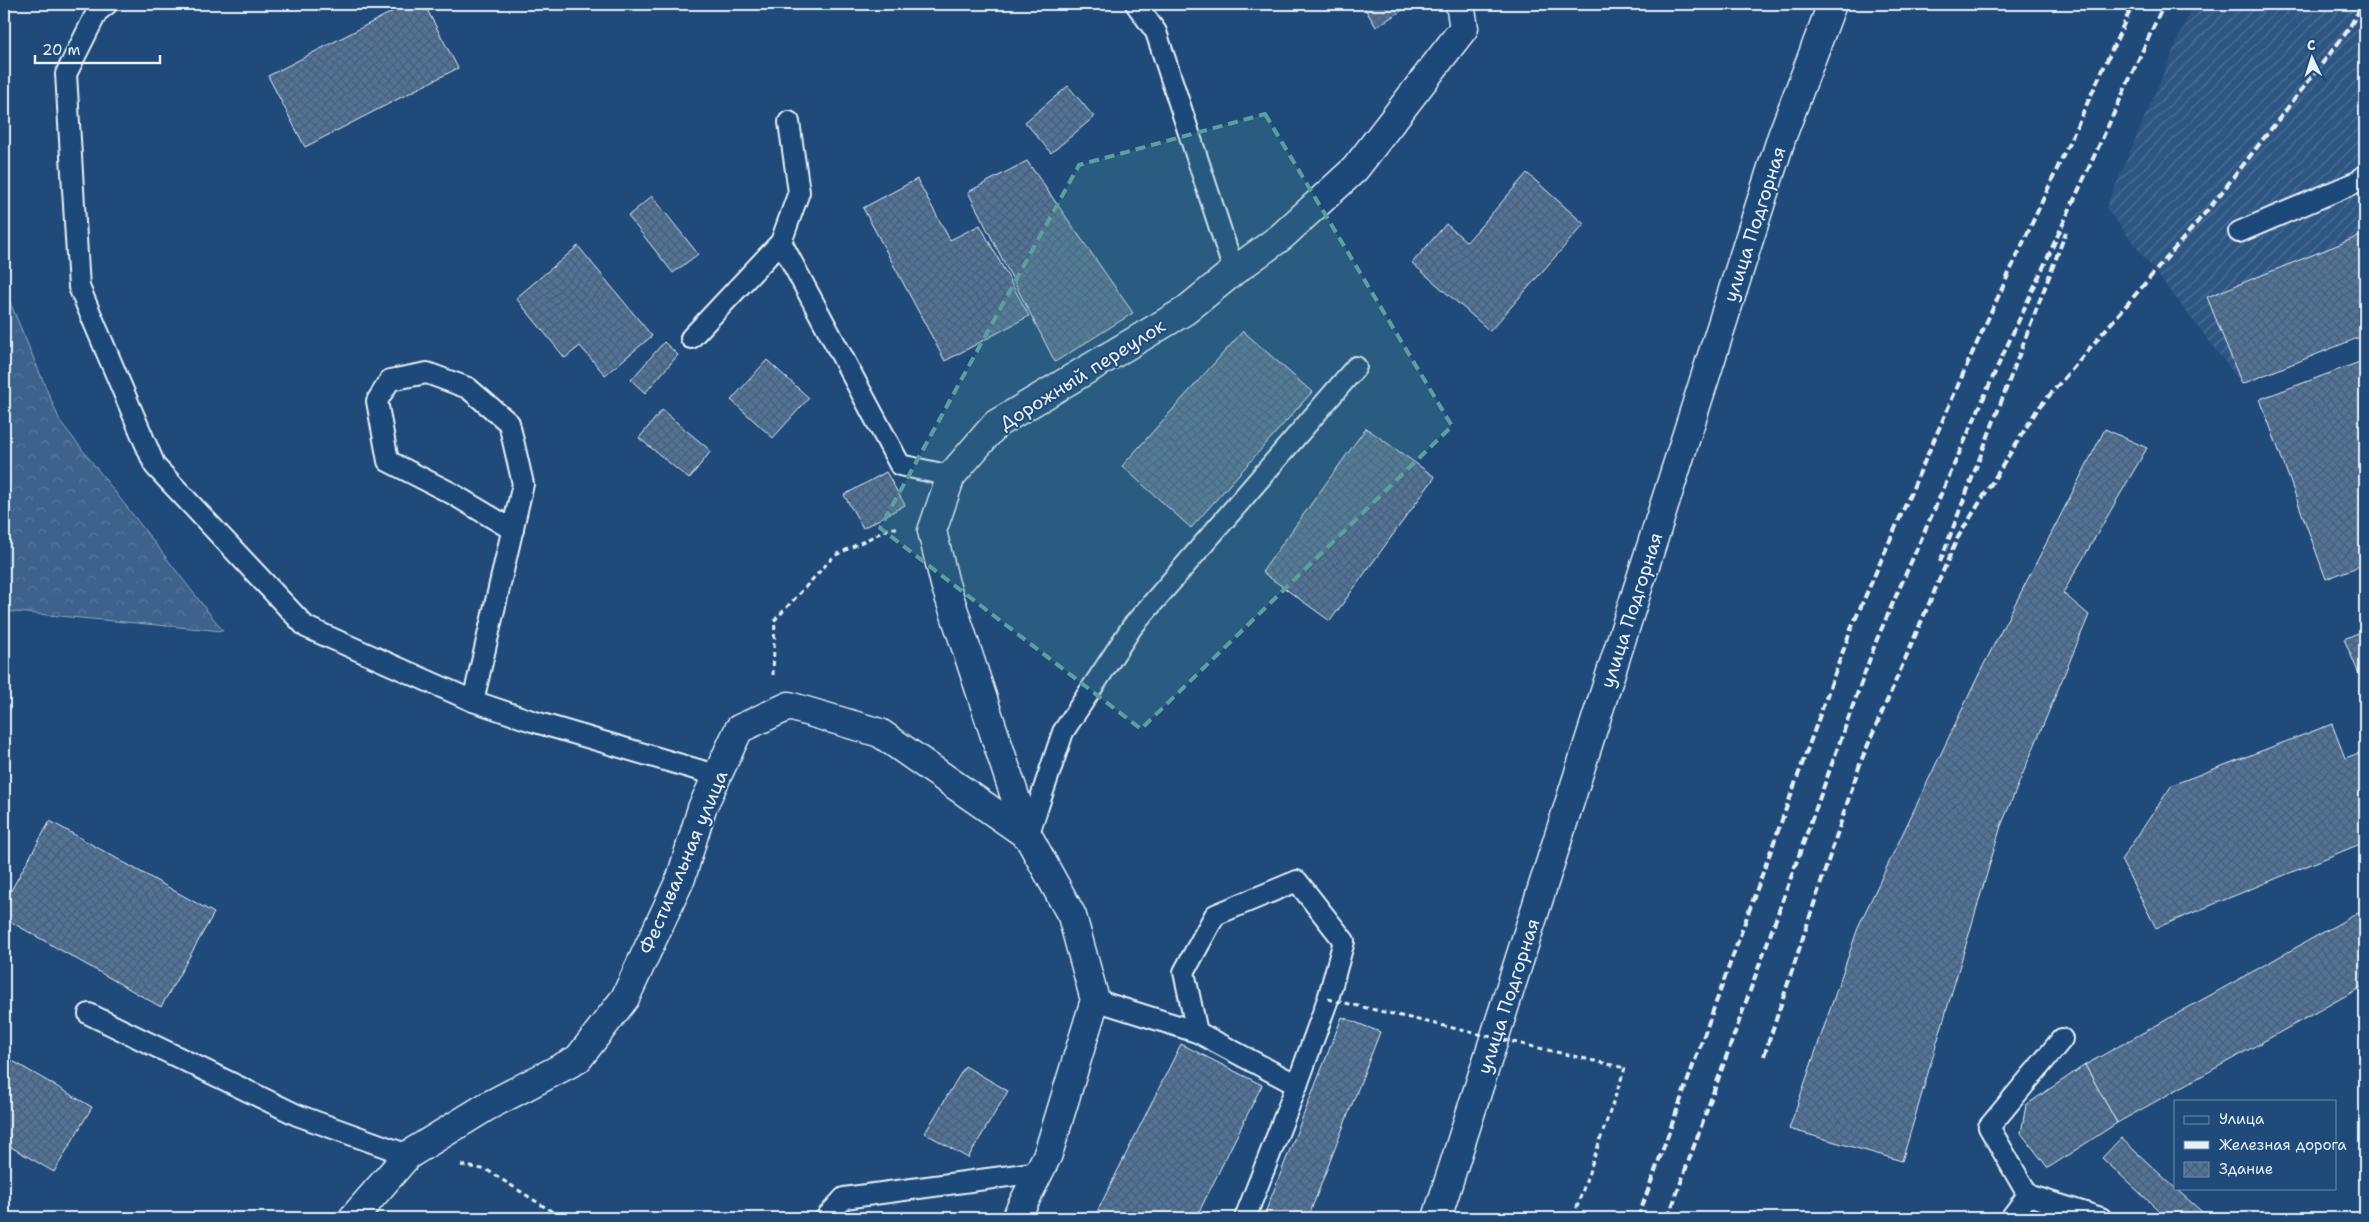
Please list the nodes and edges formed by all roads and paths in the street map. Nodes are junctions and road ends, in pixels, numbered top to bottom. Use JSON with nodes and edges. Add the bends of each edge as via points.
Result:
{"nodes":[{"id":1,"x":108,"y":4,"type":"edge"},
{"id":2,"x":1136,"y":4,"type":"edge"},
{"id":3,"x":1460,"y":4,"type":"edge"},
{"id":4,"x":1832,"y":4,"type":"edge"},
{"id":5,"x":789,"y":122,"type":"dead end"},
{"id":6,"x":2365,"y":175,"type":"edge"},
{"id":7,"x":2239,"y":232,"type":"dead end"},
{"id":8,"x":781,"y":242,"type":"junction"},
{"id":9,"x":1234,"y":271,"type":"junction"},
{"id":10,"x":691,"y":338,"type":"dead end"},
{"id":11,"x":1356,"y":367,"type":"dead end"},
{"id":12,"x":951,"y":476,"type":"junction"},
{"id":13,"x":513,"y":530,"type":"junction"},
{"id":14,"x":932,"y":530,"type":"junction"},
{"id":15,"x":472,"y":701,"type":"junction"},
{"id":16,"x":789,"y":706,"type":"junction"},
{"id":17,"x":719,"y":776,"type":"junction"},
{"id":18,"x":1028,"y":836,"type":"junction"},
{"id":19,"x":1328,"y":999,"type":"junction"},
{"id":20,"x":1095,"y":1000,"type":"junction"},
{"id":21,"x":89,"y":1014,"type":"dead end"},
{"id":22,"x":1198,"y":1032,"type":"junction"},
{"id":23,"x":2062,"y":1039,"type":"dead end"},
{"id":24,"x":1296,"y":1085,"type":"junction"},
{"id":25,"x":408,"y":1155,"type":"junction"},
{"id":26,"x":1039,"y":1172,"type":"junction"},
{"id":27,"x":2028,"y":1195,"type":"junction"},
{"id":28,"x":353,"y":1218,"type":"edge"},
{"id":29,"x":562,"y":1218,"type":"edge"},
{"id":30,"x":826,"y":1218,"type":"edge"},
{"id":31,"x":1016,"y":1218,"type":"edge"},
{"id":32,"x":1244,"y":1218,"type":"edge"},
{"id":33,"x":1437,"y":1218,"type":"edge"},
{"id":34,"x":1587,"y":1218,"type":"edge"},
{"id":35,"x":2011,"y":1218,"type":"edge"},
{"id":36,"x":2101,"y":1218,"type":"edge"}],
"edges":[{"from":1,"to":15,"type":"lane","via":[[97,12],[66,74],[79,287],[155,466],[306,627]]},
{"from":2,"to":9,"type":"lane","via":[[1156,32]]},
{"from":3,"to":9,"type":"street","name":"Дорожный переулок","via":[[1464,28],[1355,169],[1281,237]]},
{"from":4,"to":33,"type":"street","name":"улица Подгорная","via":[[1779,146]]},
{"from":5,"to":8,"type":"lane","via":[[799,192]]},
{"from":6,"to":7,"type":"lane","via":[[2359,181]]},
{"from":8,"to":10,"type":"lane"},
{"from":8,"to":12,"type":"lane","via":[[900,464]]},
{"from":9,"to":12,"type":"street","name":"Дорожный переулок","via":[[1185,311],[996,424]]},
{"from":11,"to":18,"type":"lane","via":[[1132,627],[1063,732]]},
{"from":12,"to":14,"type":"street","name":"Дорожный переулок"},
{"from":13,"to":13,"type":"lane","via":[[388,461],[378,401],[390,380],[427,373],[468,388],[509,423],[523,484]]},
{"from":13,"to":15,"type":"lane"},
{"from":14,"to":16,"type":"path","via":[[890,528],[834,556],[775,620],[773,677]]},
{"from":14,"to":18,"type":"street","via":[[945,584]]},
{"from":15,"to":17,"type":"lane","via":[[532,722]]},
{"from":16,"to":17,"type":"street","name":"Фестивальная улица","via":[[739,729]]},
{"from":16,"to":18,"type":"street","via":[[880,733]]},
{"from":17,"to":25,"type":"street","name":"Фестивальная улица","via":[[702,808],[681,878],[625,998],[578,1059],[486,1107]]},
{"from":18,"to":20,"type":"street","via":[[1072,916]]},
{"from":19,"to":22,"type":"lane","via":[[1344,941],[1296,881],[1215,915],[1184,972]]},
{"from":19,"to":24,"type":"lane"},
{"from":19,"to":34,"type":"path","bridge":true,"via":[[1625,1068],[1575,1213]]},
{"from":20,"to":22,"type":"lane"},
{"from":20,"to":26,"type":"street","via":[[1048,1154]]},
{"from":21,"to":25,"type":"lane","via":[[297,1115]]},
{"from":22,"to":24,"type":"lane"},
{"from":23,"to":27,"type":"lane","via":[[1989,1127]]},
{"from":24,"to":32,"type":"lane"},
{"from":25,"to":28,"type":"street","name":"Фестивальная улица"},
{"from":25,"to":29,"type":"path","via":[[487,1170]]},
{"from":26,"to":30,"type":"lane","via":[[844,1198]]},
{"from":26,"to":31,"type":"street"},
{"from":27,"to":35,"type":"lane"},
{"from":27,"to":36,"type":"lane"}]}
